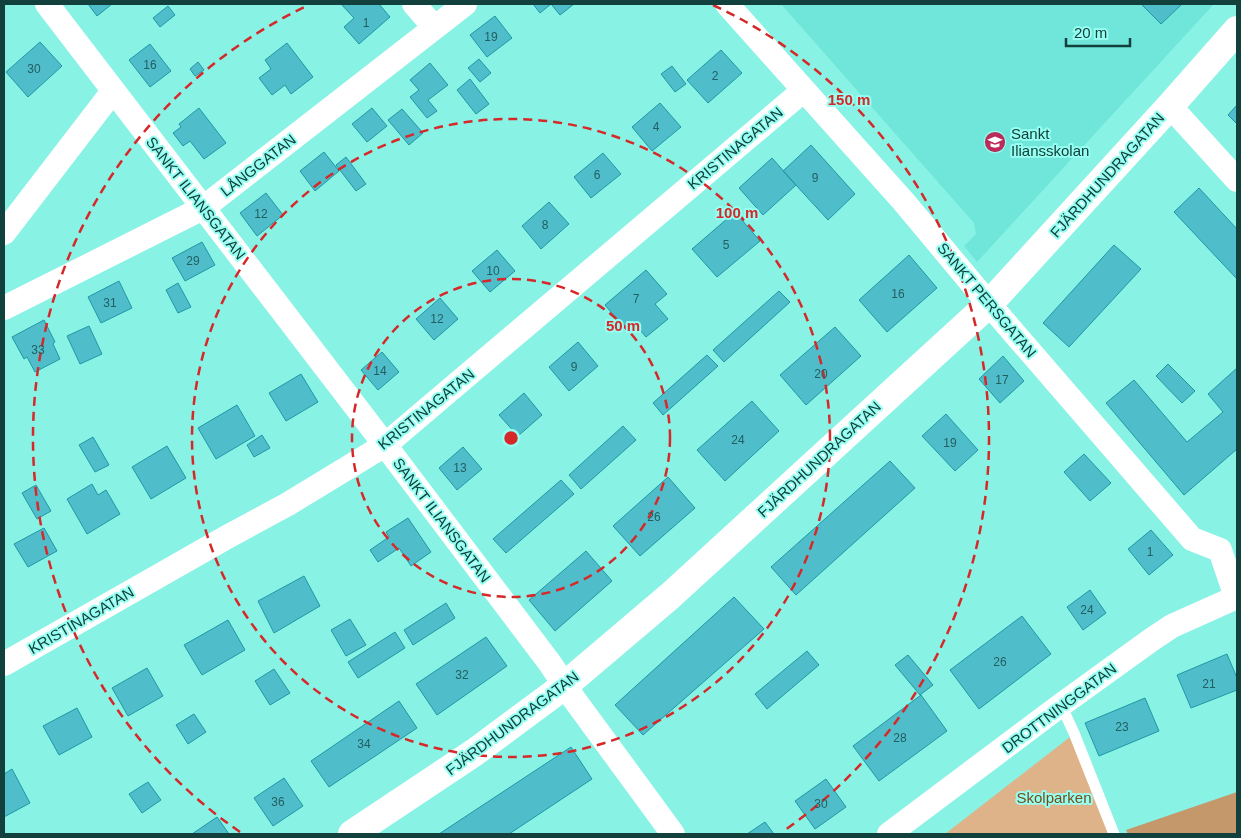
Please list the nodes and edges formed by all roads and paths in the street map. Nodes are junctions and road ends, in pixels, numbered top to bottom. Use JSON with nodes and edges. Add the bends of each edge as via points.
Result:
{"nodes":[{"id":1,"x":47,"y":4,"type":"edge"},
{"id":2,"x":414,"y":4,"type":"edge"},
{"id":3,"x":465,"y":4,"type":"edge"},
{"id":4,"x":727,"y":4,"type":"edge"},
{"id":5,"x":434,"y":27,"type":"junction"},
{"id":6,"x":1237,"y":30,"type":"edge"},
{"id":7,"x":804,"y":90,"type":"junction"},
{"id":8,"x":113,"y":91,"type":"junction"},
{"id":9,"x":1170,"y":106,"type":"junction"},
{"id":10,"x":1237,"y":180,"type":"edge"},
{"id":11,"x":203,"y":208,"type":"junction"},
{"id":12,"x":4,"y":233,"type":"edge"},
{"id":13,"x":988,"y":304,"type":"junction"},
{"id":14,"x":4,"y":308,"type":"edge"},
{"id":15,"x":385,"y":445,"type":"junction"},
{"id":16,"x":1229,"y":546,"type":"edge"},
{"id":17,"x":1237,"y":597,"type":"edge"},
{"id":18,"x":4,"y":664,"type":"edge"},
{"id":19,"x":564,"y":686,"type":"junction"},
{"id":20,"x":1061,"y":705,"type":"junction"},
{"id":21,"x":352,"y":834,"type":"edge"},
{"id":22,"x":673,"y":834,"type":"edge"},
{"id":23,"x":889,"y":834,"type":"edge"},
{"id":24,"x":1114,"y":834,"type":"edge"}],
"edges":[{"from":1,"to":8,"type":"street","name":"SANKT ILIANSGATAN"},
{"from":2,"to":5,"type":"street"},
{"from":3,"to":5,"type":"street","name":"LÅNGGATAN"},
{"from":4,"to":7,"type":"street","name":"SANKT PERSGATAN"},
{"from":5,"to":11,"type":"street","name":"LÅNGGATAN"},
{"from":6,"to":9,"type":"main road","name":"FJÄRDHUNDRAGATAN"},
{"from":7,"to":13,"type":"street","name":"SANKT PERSGATAN","via":[[904,202]]},
{"from":7,"to":15,"type":"street","name":"KRISTINAGATAN"},
{"from":8,"to":11,"type":"street","name":"SANKT ILIANSGATAN"},
{"from":8,"to":12,"type":"street"},
{"from":9,"to":10,"type":"street"},
{"from":9,"to":13,"type":"main road","name":"FJÄRDHUNDRAGATAN"},
{"from":11,"to":14,"type":"street","name":"LÅNGGATAN"},
{"from":11,"to":15,"type":"street","name":"SANKT ILIANSGATAN"},
{"from":13,"to":16,"type":"street","name":"SANKT PERSGATAN","via":[[1192,539]]},
{"from":13,"to":19,"type":"main road","name":"FJÄRDHUNDRAGATAN","via":[[670,596]]},
{"from":15,"to":18,"type":"street","name":"KRISTINAGATAN","via":[[288,504]]},
{"from":15,"to":19,"type":"street","name":"SANKT ILIANSGATAN"},
{"from":16,"to":17,"type":"street","name":"SANKT PERSGATAN"},
{"from":17,"to":20,"type":"street","name":"DROTTNINGGATAN","via":[[1172,626]]},
{"from":19,"to":21,"type":"main road","name":"FJÄRDHUNDRAGATAN","via":[[475,752]]},
{"from":19,"to":22,"type":"street","name":"SANKT ILIANSGATAN"},
{"from":20,"to":23,"type":"street","name":"DROTTNINGGATAN"},
{"from":20,"to":24,"type":"lane"}]}
